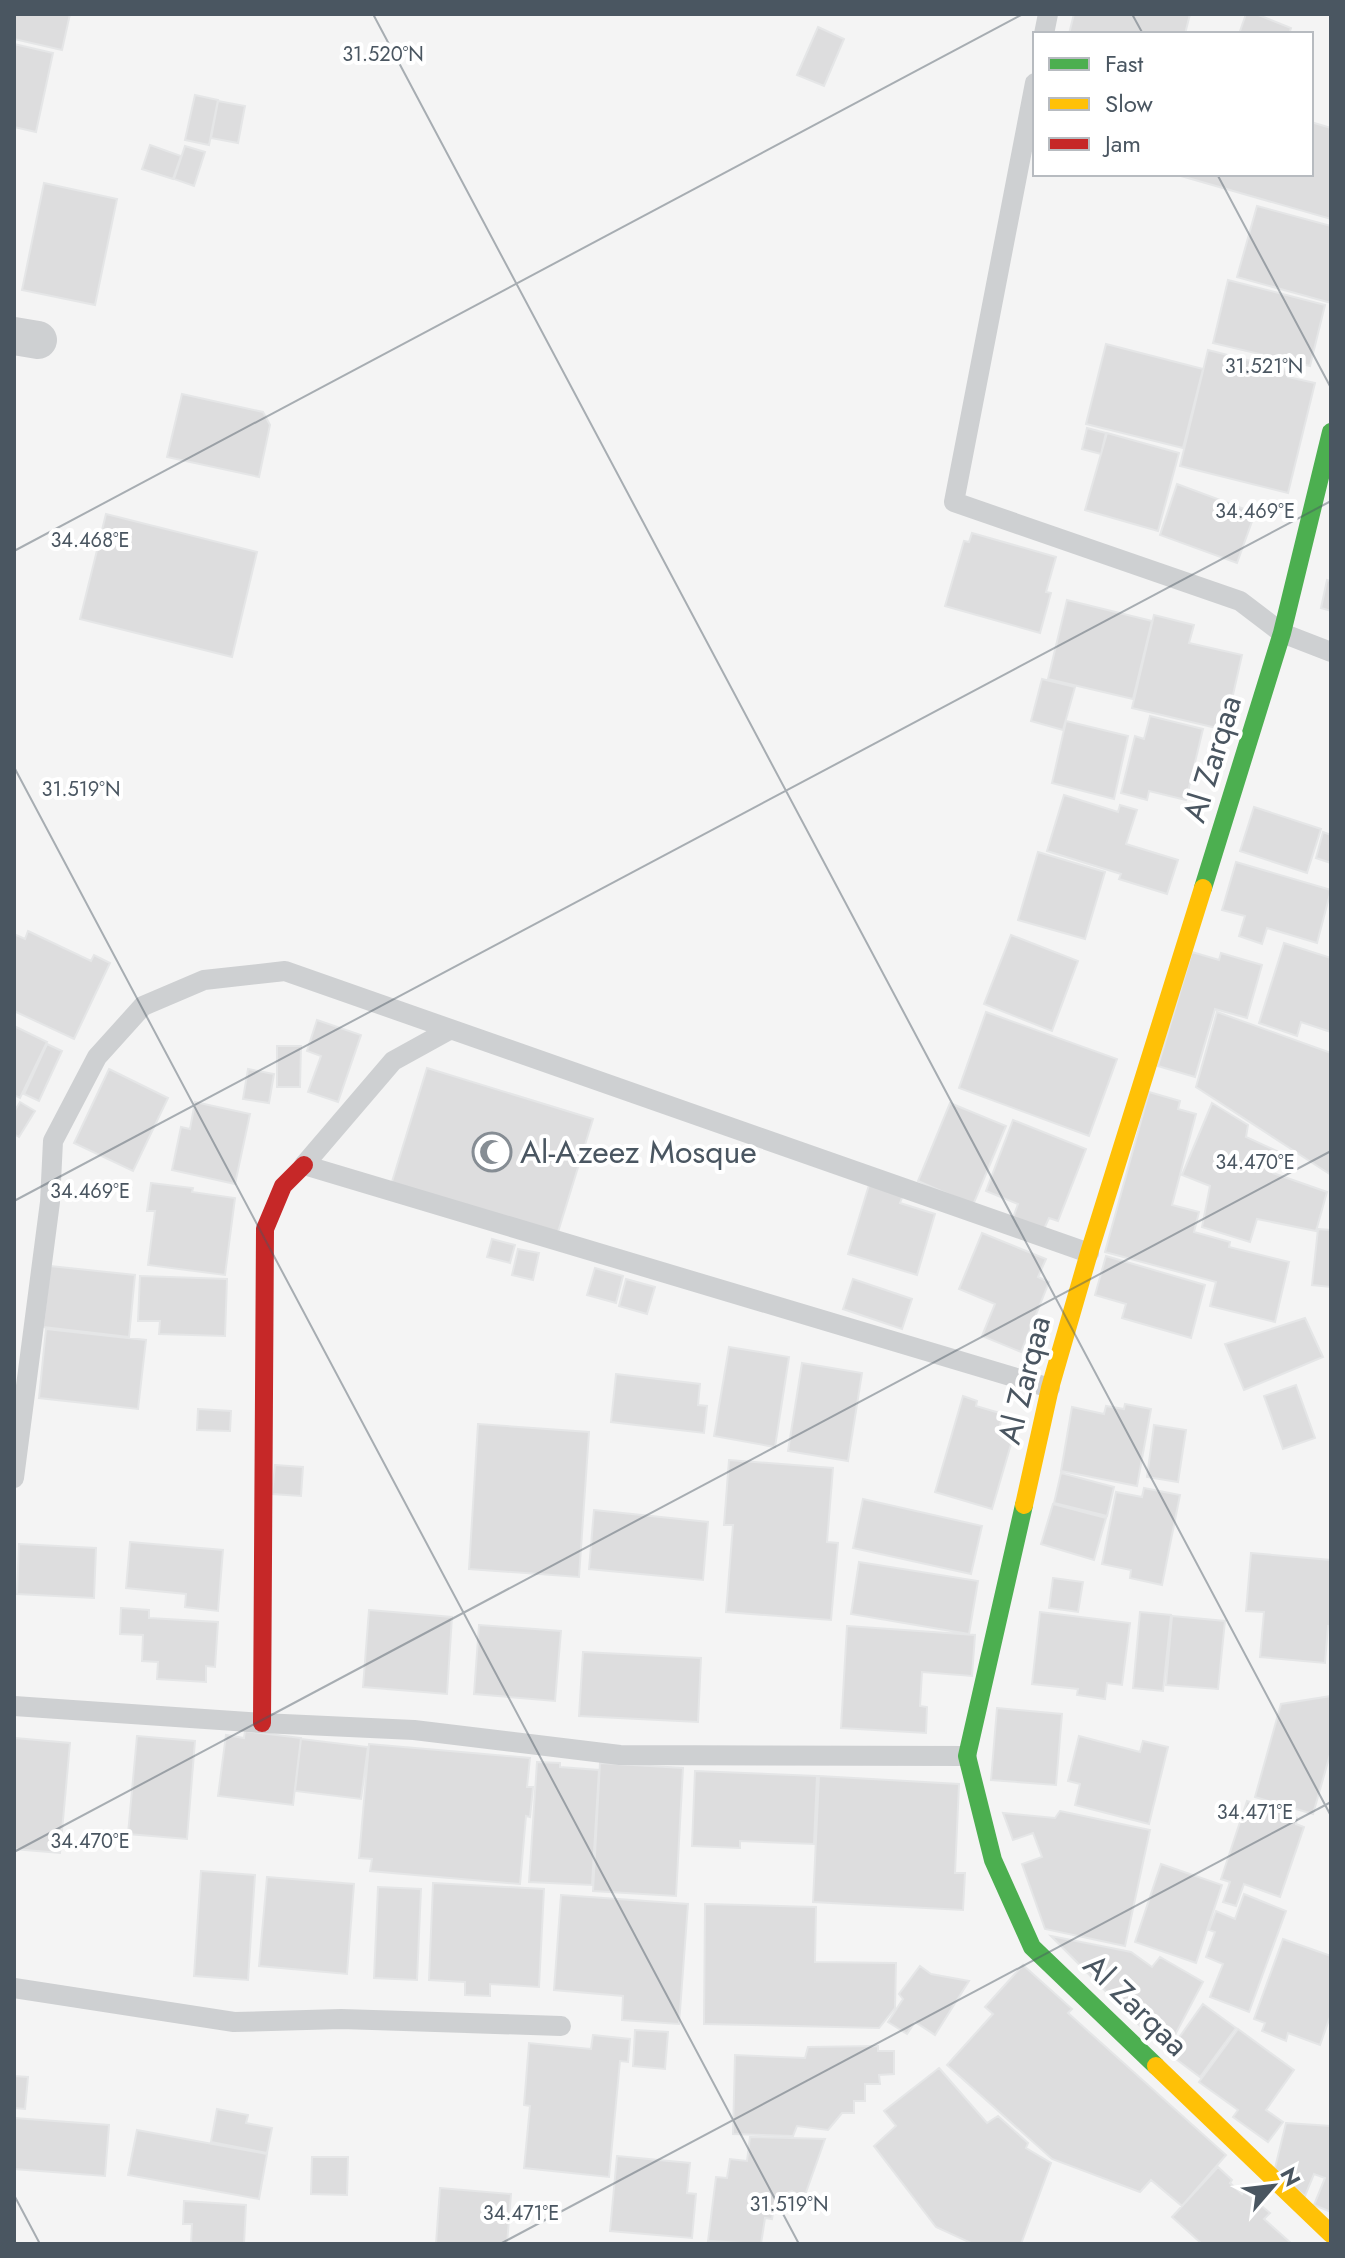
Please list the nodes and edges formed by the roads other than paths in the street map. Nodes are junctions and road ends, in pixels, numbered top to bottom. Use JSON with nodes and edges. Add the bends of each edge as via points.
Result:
{"nodes":[{"id":1,"x":1033,"y":93,"type":"edge"},
{"id":2,"x":1331,"y":432,"type":"edge"},
{"id":3,"x":1282,"y":633,"type":"junction"},
{"id":4,"x":1331,"y":652,"type":"edge"},
{"id":5,"x":451,"y":1029,"type":"junction"},
{"id":6,"x":304,"y":1165,"type":"junction"},
{"id":7,"x":1089,"y":1253,"type":"junction"},
{"id":8,"x":1050,"y":1388,"type":"junction"},
{"id":9,"x":14,"y":1478,"type":"edge"},
{"id":10,"x":14,"y":1706,"type":"edge"},
{"id":11,"x":262,"y":1723,"type":"junction"},
{"id":12,"x":967,"y":1756,"type":"junction"},
{"id":13,"x":14,"y":1988,"type":"edge"},
{"id":14,"x":561,"y":2026,"type":"dead end"},
{"id":15,"x":1331,"y":2234,"type":"edge"}],
"edges":[{"from":1,"to":3,"type":"lane","via":[[954,502],[1240,601]]},
{"from":2,"to":3,"type":"street","name":"Al Zarqaa"},
{"from":3,"to":4,"type":"lane"},
{"from":3,"to":7,"type":"street","name":"Al Zarqaa"},
{"from":5,"to":6,"type":"lane","via":[[393,1061]]},
{"from":5,"to":7,"type":"lane"},
{"from":5,"to":9,"type":"lane","via":[[285,971],[204,980],[143,1006],[97,1057],[53,1141],[50,1202]]},
{"from":6,"to":8,"type":"lane"},
{"from":6,"to":11,"type":"street","via":[[278,1192],[265,1229]]},
{"from":7,"to":8,"type":"street","name":"Al Zarqaa"},
{"from":8,"to":12,"type":"street","name":"Al Zarqaa"},
{"from":10,"to":11,"type":"lane"},
{"from":11,"to":12,"type":"lane","via":[[414,1730],[620,1755]]},
{"from":12,"to":15,"type":"street","name":"Al Zarqaa","via":[[993,1860],[1032,1947]]},
{"from":13,"to":14,"type":"lane","via":[[234,2022],[341,2019]]}]}
